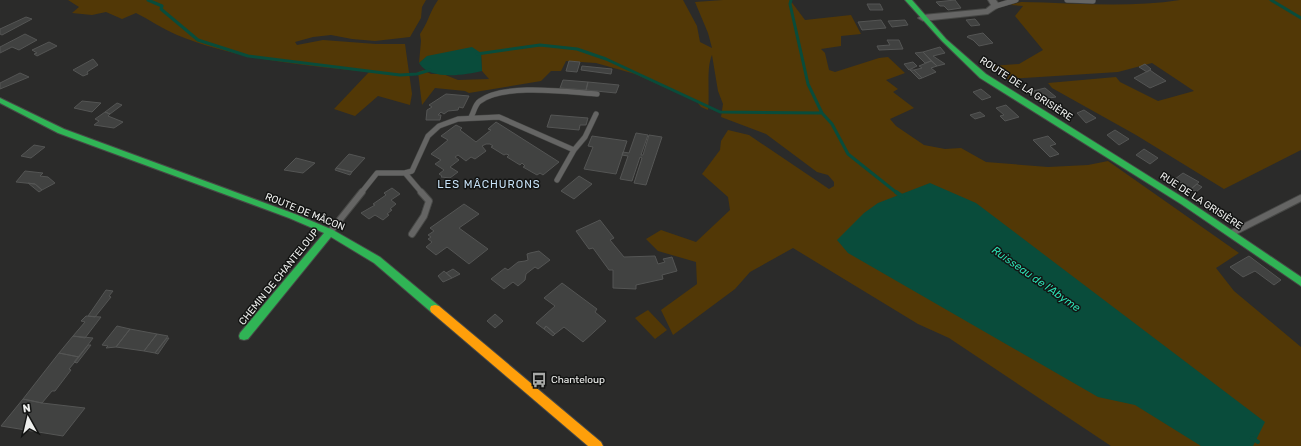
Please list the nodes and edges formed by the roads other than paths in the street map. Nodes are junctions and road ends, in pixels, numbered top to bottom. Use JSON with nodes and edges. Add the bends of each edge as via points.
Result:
{"nodes":[{"id":1,"x":908,"y":0,"type":"edge"},
{"id":2,"x":1016,"y":0,"type":"edge"},
{"id":3,"x":1067,"y":0,"type":"edge"},
{"id":4,"x":1093,"y":1,"type":"edge"},
{"id":5,"x":994,"y":3,"type":"edge"},
{"id":6,"x":923,"y":18,"type":"junction"},
{"id":7,"x":597,"y":94,"type":"dead end"},
{"id":8,"x":0,"y":100,"type":"edge"},
{"id":9,"x":596,"y":114,"type":"dead end"},
{"id":10,"x":471,"y":117,"type":"junction"},
{"id":11,"x":1087,"y":140,"type":"joint"},
{"id":12,"x":574,"y":150,"type":"junction"},
{"id":13,"x":405,"y":173,"type":"junction"},
{"id":14,"x":557,"y":180,"type":"dead end"},
{"id":15,"x":1301,"y":198,"type":"edge"},
{"id":16,"x":330,"y":232,"type":"junction"},
{"id":17,"x":1232,"y":233,"type":"junction"},
{"id":18,"x":412,"y":234,"type":"dead end"},
{"id":19,"x":1301,"y":282,"type":"edge"},
{"id":20,"x":244,"y":336,"type":"dead end"},
{"id":21,"x":596,"y":446,"type":"edge"}],
"edges":[{"from":1,"to":6,"type":"street","name":"ROUTE DE LA GRISIÈRE"},
{"from":2,"to":5,"type":"lane"},
{"from":3,"to":4,"type":"lane"},
{"from":5,"to":6,"type":"street","via":[[988,11],[978,14]]},
{"from":6,"to":11,"type":"street","name":"ROUTE DE LA GRISIÈRE","via":[[961,59],[983,76]]},
{"from":7,"to":10,"type":"lane","via":[[527,90],[489,96],[479,101]]},
{"from":8,"to":16,"type":"street","name":"ROUTE DE MÂCON","via":[[27,116],[62,131]]},
{"from":9,"to":12,"type":"lane","via":[[585,137]]},
{"from":10,"to":12,"type":"lane","via":[[499,117]]},
{"from":10,"to":13,"type":"lane","via":[[439,126],[428,136],[412,171]]},
{"from":11,"to":17,"type":"street","name":"RUE DE LA GRISIÈRE"},
{"from":12,"to":14,"type":"lane"},
{"from":13,"to":16,"type":"lane","via":[[377,173]]},
{"from":13,"to":18,"type":"lane","via":[[429,201],[424,216]]},
{"from":15,"to":17,"type":"lane"},
{"from":16,"to":20,"type":"street","name":"CHEMIN DE CHANTELOUP"},
{"from":16,"to":21,"type":"street","name":"ROUTE DE MÂCON","via":[[377,260]]},
{"from":17,"to":19,"type":"street","name":"RUE DE LA GRISIÈRE"}]}
